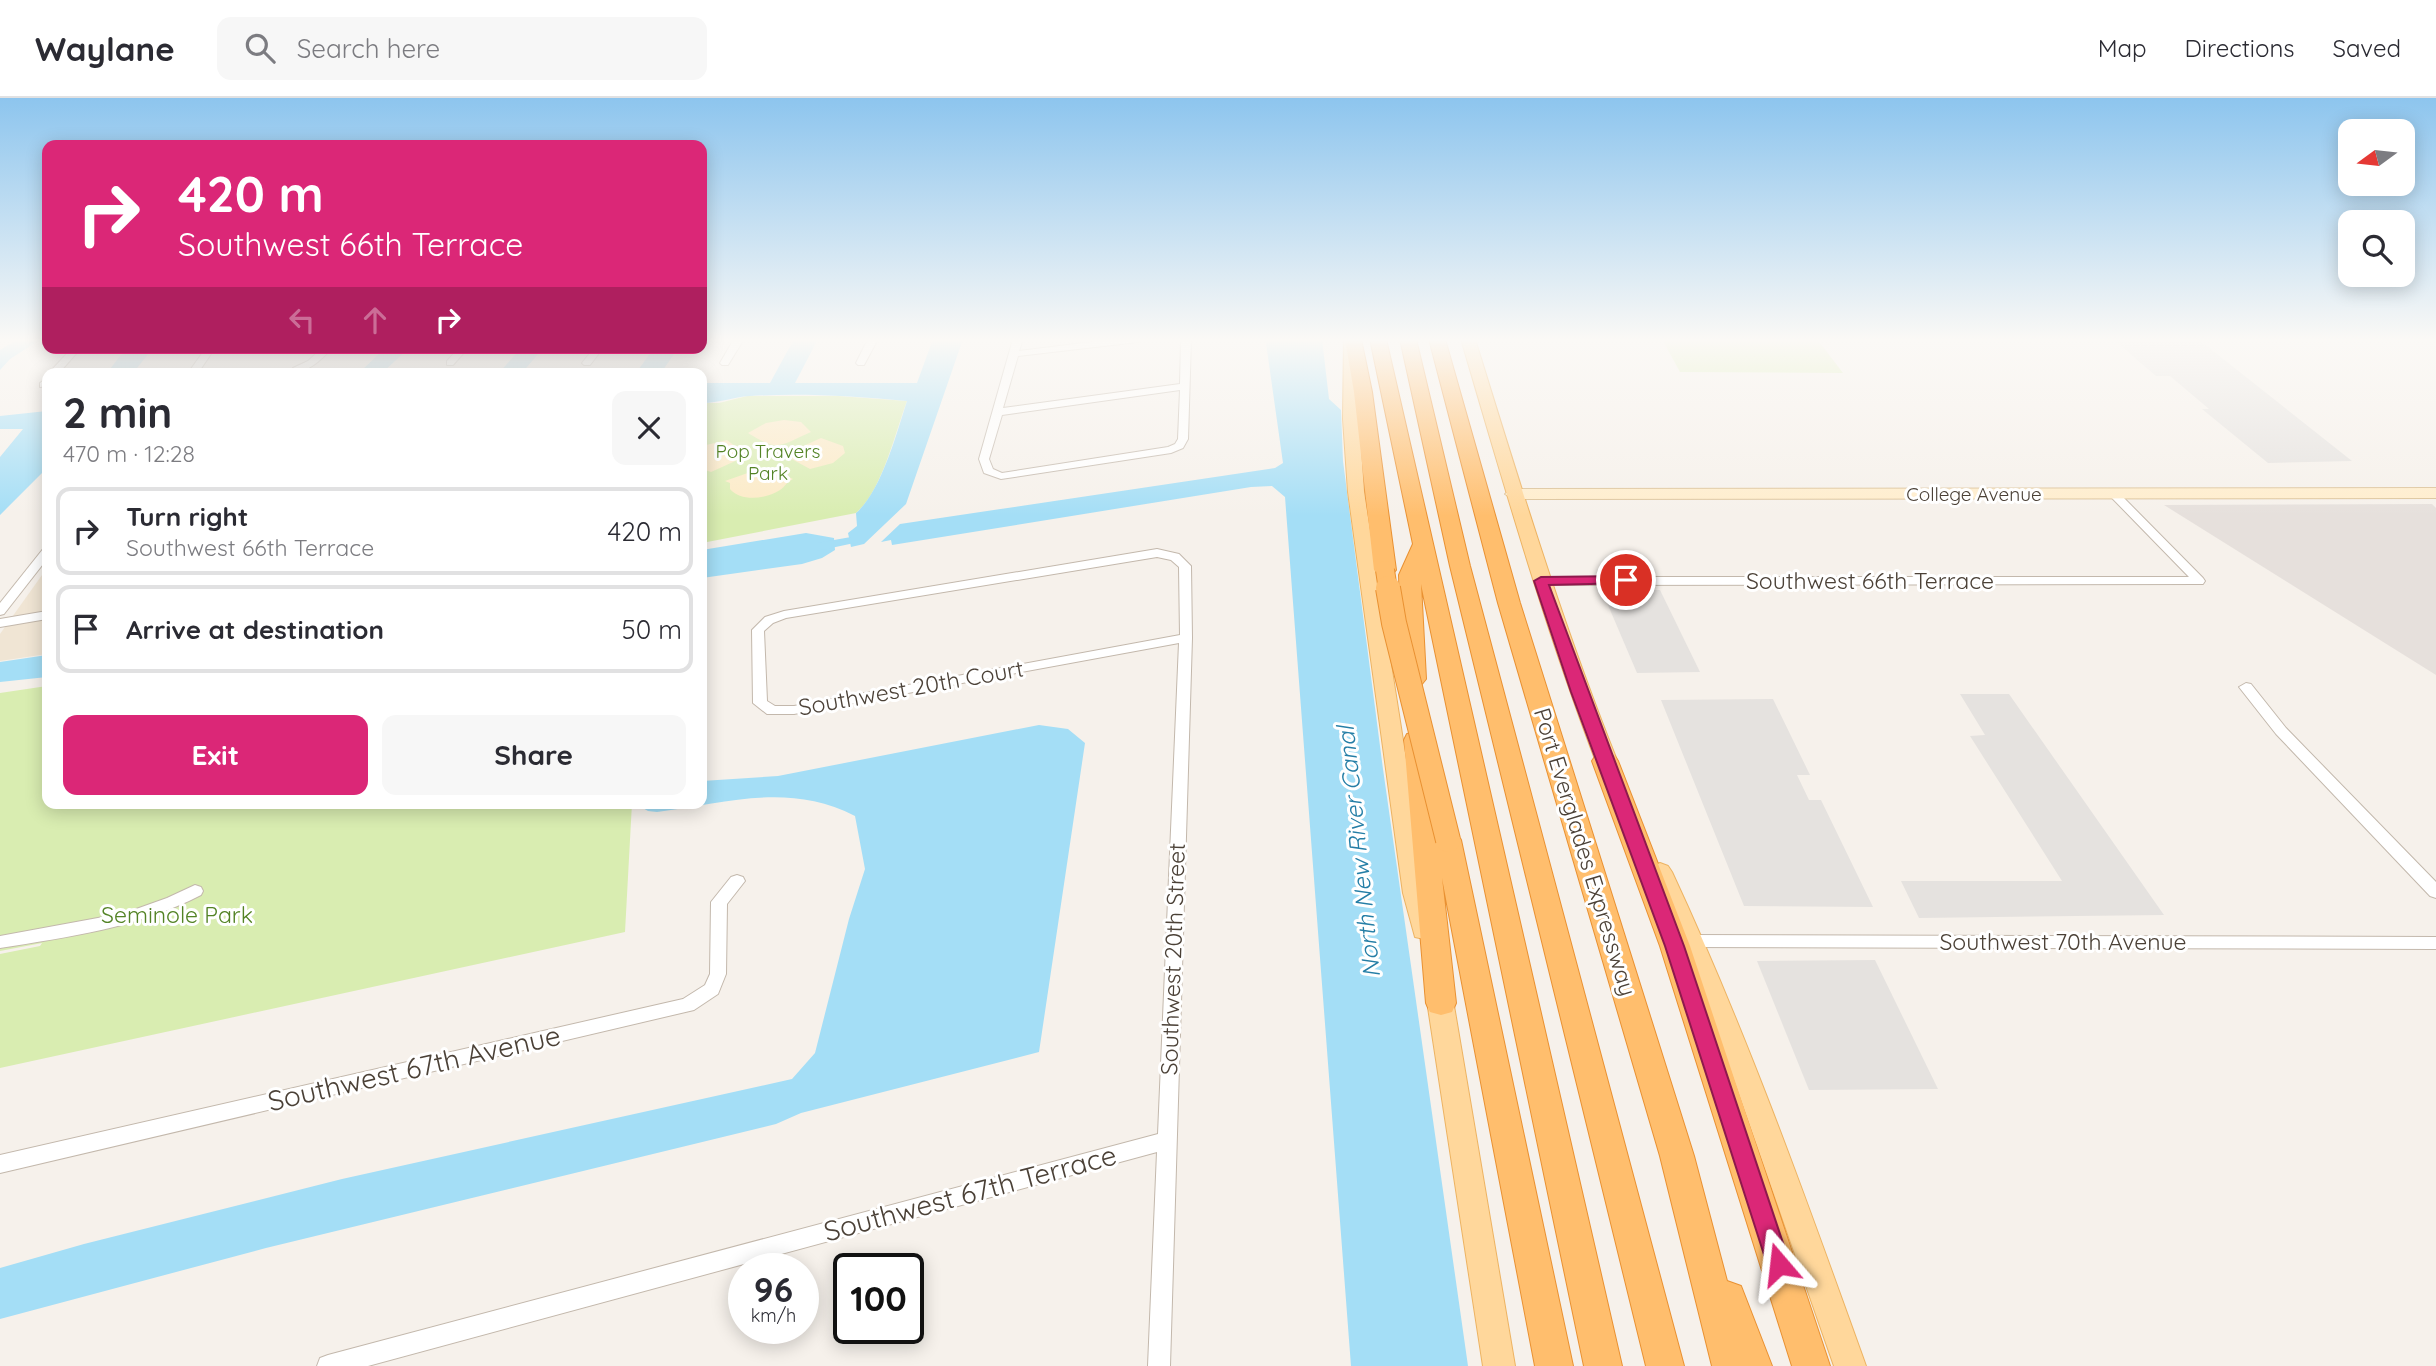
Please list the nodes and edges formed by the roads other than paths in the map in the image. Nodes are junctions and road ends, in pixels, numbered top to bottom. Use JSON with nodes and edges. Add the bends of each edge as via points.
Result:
{"nodes":[{"id":1,"x":1002,"y":398,"type":"edge"},
{"id":2,"x":1100,"y":398,"type":"edge"},
{"id":3,"x":1183,"y":398,"type":"edge"},
{"id":4,"x":1351,"y":398,"type":"edge"},
{"id":5,"x":1364,"y":398,"type":"edge"},
{"id":6,"x":1391,"y":398,"type":"edge"},
{"id":7,"x":1422,"y":398,"type":"edge"},
{"id":8,"x":1453,"y":398,"type":"edge"},
{"id":9,"x":1485,"y":398,"type":"edge"},
{"id":10,"x":998,"y":412,"type":"junction"},
{"id":11,"x":2436,"y":493,"type":"edge"},
{"id":12,"x":1513,"y":494,"type":"junction"},
{"id":13,"x":2115,"y":495,"type":"junction"},
{"id":14,"x":1422,"y":546,"type":"junction"},
{"id":15,"x":1175,"y":557,"type":"joint"},
{"id":16,"x":42,"y":558,"type":"edge"},
{"id":17,"x":1541,"y":581,"type":"junction"},
{"id":18,"x":0,"y":611,"type":"edge"},
{"id":19,"x":42,"y":616,"type":"edge"},
{"id":20,"x":0,"y":623,"type":"edge"},
{"id":21,"x":1186,"y":638,"type":"junction"},
{"id":22,"x":2246,"y":687,"type":"dead end"},
{"id":23,"x":1605,"y":761,"type":"junction"},
{"id":24,"x":737,"y":881,"type":"dead end"},
{"id":25,"x":195,"y":891,"type":"dead end"},
{"id":26,"x":2436,"y":892,"type":"edge"},
{"id":27,"x":1690,"y":941,"type":"junction"},
{"id":28,"x":0,"y":942,"type":"edge"},
{"id":29,"x":2436,"y":943,"type":"edge"},
{"id":30,"x":1441,"y":1003,"type":"junction"},
{"id":31,"x":1166,"y":1141,"type":"junction"},
{"id":32,"x":1677,"y":1156,"type":"junction"},
{"id":33,"x":0,"y":1164,"type":"edge"},
{"id":34,"x":328,"y":1366,"type":"edge"},
{"id":35,"x":1159,"y":1366,"type":"edge"},
{"id":36,"x":1499,"y":1366,"type":"edge"},
{"id":37,"x":1553,"y":1366,"type":"edge"},
{"id":38,"x":1603,"y":1366,"type":"edge"},
{"id":39,"x":1665,"y":1366,"type":"edge"},
{"id":40,"x":1731,"y":1366,"type":"edge"},
{"id":41,"x":1752,"y":1366,"type":"edge"},
{"id":42,"x":1811,"y":1366,"type":"edge"},
{"id":43,"x":1850,"y":1366,"type":"edge"}],
"edges":[{"from":1,"to":10,"type":"street"},
{"from":2,"to":10,"type":"street"},
{"from":3,"to":10,"type":"street","via":[[1183,439],[1171,450],[1002,476],[988,471],[984,459]]},
{"from":4,"to":30,"type":"main road","via":[[1356,492],[1415,893]]},
{"from":5,"to":37,"type":"highway","bridge":true,"via":[[1394,623],[1448,840]]},
{"from":6,"to":14,"type":"highway"},
{"from":7,"to":39,"type":"highway","via":[[1463,579]]},
{"from":8,"to":32,"type":"highway","name":"Port Everglades Expressway","via":[[1509,604]]},
{"from":9,"to":12,"type":"main road"},
{"from":11,"to":13,"type":"street","name":"College Avenue"},
{"from":12,"to":13,"type":"street","name":"College Avenue"},
{"from":12,"to":17,"type":"main road"},
{"from":13,"to":17,"type":"street","name":"Southwest 66th Terrace","via":[[2199,581]]},
{"from":14,"to":30,"type":"highway","via":[[1410,575],[1416,737]]},
{"from":14,"to":38,"type":"highway"},
{"from":15,"to":21,"type":"street","name":"Southwest 20th Street","via":[[1185,566]]},
{"from":15,"to":21,"type":"street","name":"Southwest 20th Court","via":[[1157,553],[784,615],[758,630],[760,703],[772,711],[794,710]]},
{"from":16,"to":18,"type":"street"},
{"from":17,"to":23,"type":"main road"},
{"from":19,"to":20,"type":"street"},
{"from":21,"to":31,"type":"street","name":"Southwest 20th Street"},
{"from":22,"to":26,"type":"street","via":[[2281,731]]},
{"from":23,"to":27,"type":"main road"},
{"from":23,"to":42,"type":"highway","via":[[1679,958]]},
{"from":24,"to":33,"type":"street","name":"Southwest 67th Avenue","via":[[719,902],[718,974],[712,989],[688,1005]]},
{"from":25,"to":28,"type":"street","via":[[141,916]]},
{"from":27,"to":29,"type":"street","name":"Southwest 70th Avenue"},
{"from":27,"to":43,"type":"main road","via":[[1769,1136]]},
{"from":30,"to":36,"type":"main road"},
{"from":31,"to":34,"type":"street","name":"Southwest 67th Terrace"},
{"from":31,"to":35,"type":"street","name":"Southwest 20th Street"},
{"from":32,"to":40,"type":"highway","name":"Port Everglades Expressway"},
{"from":32,"to":41,"type":"highway"}]}
